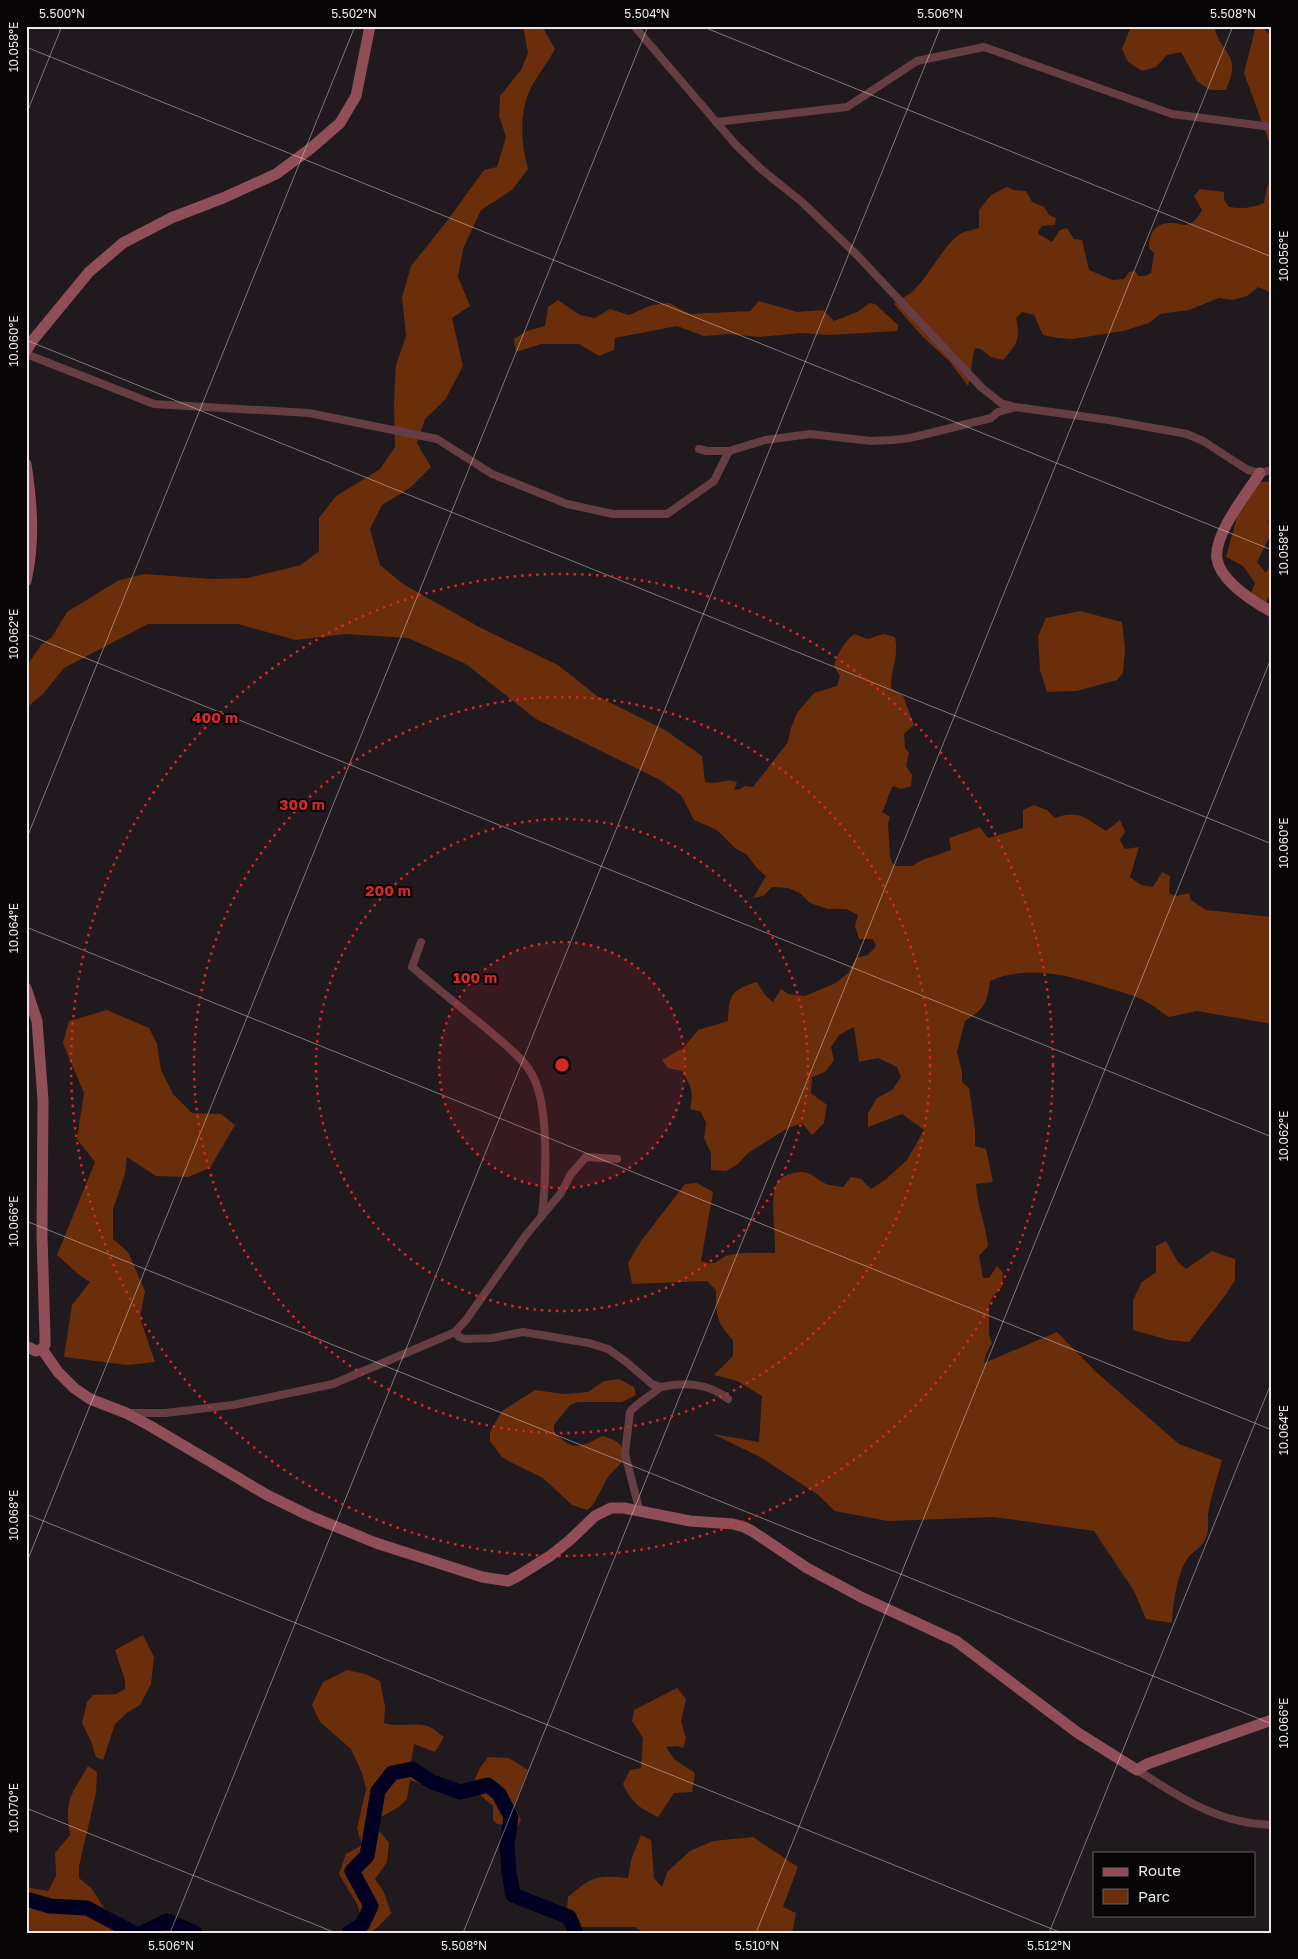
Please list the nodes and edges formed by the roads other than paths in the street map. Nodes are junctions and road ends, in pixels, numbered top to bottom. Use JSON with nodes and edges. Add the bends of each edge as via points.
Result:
{"nodes":[{"id":1,"x":370,"y":26,"type":"edge"},
{"id":2,"x":634,"y":26,"type":"edge"},
{"id":3,"x":716,"y":122,"type":"junction"},
{"id":4,"x":1272,"y":127,"type":"edge"},
{"id":5,"x":30,"y":343,"type":"edge"},
{"id":6,"x":26,"y":353,"type":"edge"},
{"id":7,"x":1015,"y":407,"type":"junction"},
{"id":8,"x":699,"y":449,"type":"dead end"},
{"id":9,"x":729,"y":451,"type":"junction"},
{"id":10,"x":26,"y":464,"type":"edge"},
{"id":11,"x":1272,"y":470,"type":"edge"},
{"id":12,"x":1260,"y":473,"type":"junction"},
{"id":13,"x":26,"y":581,"type":"edge"},
{"id":14,"x":1272,"y":612,"type":"edge"},
{"id":15,"x":421,"y":942,"type":"dead end"},
{"id":16,"x":26,"y":988,"type":"edge"},
{"id":17,"x":617,"y":1159,"type":"dead end"},
{"id":18,"x":542,"y":1216,"type":"junction"},
{"id":19,"x":455,"y":1332,"type":"junction"},
{"id":20,"x":26,"y":1346,"type":"edge"},
{"id":21,"x":42,"y":1349,"type":"junction"},
{"id":22,"x":661,"y":1387,"type":"junction"},
{"id":23,"x":728,"y":1399,"type":"dead end"},
{"id":24,"x":126,"y":1413,"type":"junction"},
{"id":25,"x":640,"y":1512,"type":"junction"},
{"id":26,"x":1272,"y":1720,"type":"edge"},
{"id":27,"x":1137,"y":1770,"type":"junction"},
{"id":28,"x":1272,"y":1825,"type":"edge"}],
"edges":[{"from":1,"to":5,"type":"street","via":[[356,96],[340,123],[276,174],[171,218],[123,243],[89,272]]},
{"from":2,"to":3,"type":"street"},
{"from":3,"to":4,"type":"street","via":[[847,107],[917,61],[984,47],[1172,114]]},
{"from":3,"to":7,"type":"street","via":[[761,169],[857,254],[981,387],[1001,403]]},
{"from":5,"to":6,"type":"street"},
{"from":6,"to":9,"type":"street","via":[[154,404],[309,413],[437,439],[492,474],[567,504],[613,514],[667,514],[714,482]]},
{"from":7,"to":9,"type":"street","via":[[998,412],[991,418],[910,438],[871,442],[810,434],[765,440]]},
{"from":7,"to":12,"type":"street","via":[[1187,434],[1241,466]]},
{"from":8,"to":9,"type":"street"},
{"from":10,"to":13,"type":"street","via":[[32,516]]},
{"from":11,"to":12,"type":"street"},
{"from":12,"to":14,"type":"street","via":[[1222,532],[1218,561],[1226,577],[1236,587]]},
{"from":15,"to":18,"type":"street","via":[[412,967],[478,1021],[532,1074],[537,1086],[546,1154]]},
{"from":16,"to":21,"type":"street","via":[[37,1021],[43,1100],[45,1336]]},
{"from":17,"to":18,"type":"street","via":[[586,1157]]},
{"from":18,"to":19,"type":"street"},
{"from":19,"to":22,"type":"street","via":[[465,1339],[523,1332],[589,1343],[608,1349],[652,1384]]},
{"from":19,"to":24,"type":"street","via":[[333,1384],[233,1406],[165,1413]]},
{"from":20,"to":21,"type":"street","via":[[36,1351]]},
{"from":21,"to":24,"type":"street","via":[[74,1388],[90,1399]]},
{"from":22,"to":23,"type":"street","via":[[686,1384],[713,1389]]},
{"from":22,"to":25,"type":"street","via":[[633,1406],[630,1412],[625,1454]]},
{"from":24,"to":25,"type":"street","via":[[254,1488],[310,1516],[417,1557],[496,1580],[508,1581],[550,1556],[603,1510],[624,1508]]},
{"from":25,"to":27,"type":"street","via":[[748,1529],[807,1568],[956,1641],[1078,1733]]},
{"from":26,"to":27,"type":"street","via":[[1146,1764]]},
{"from":27,"to":28,"type":"street","via":[[1175,1794],[1220,1815]]}]}
